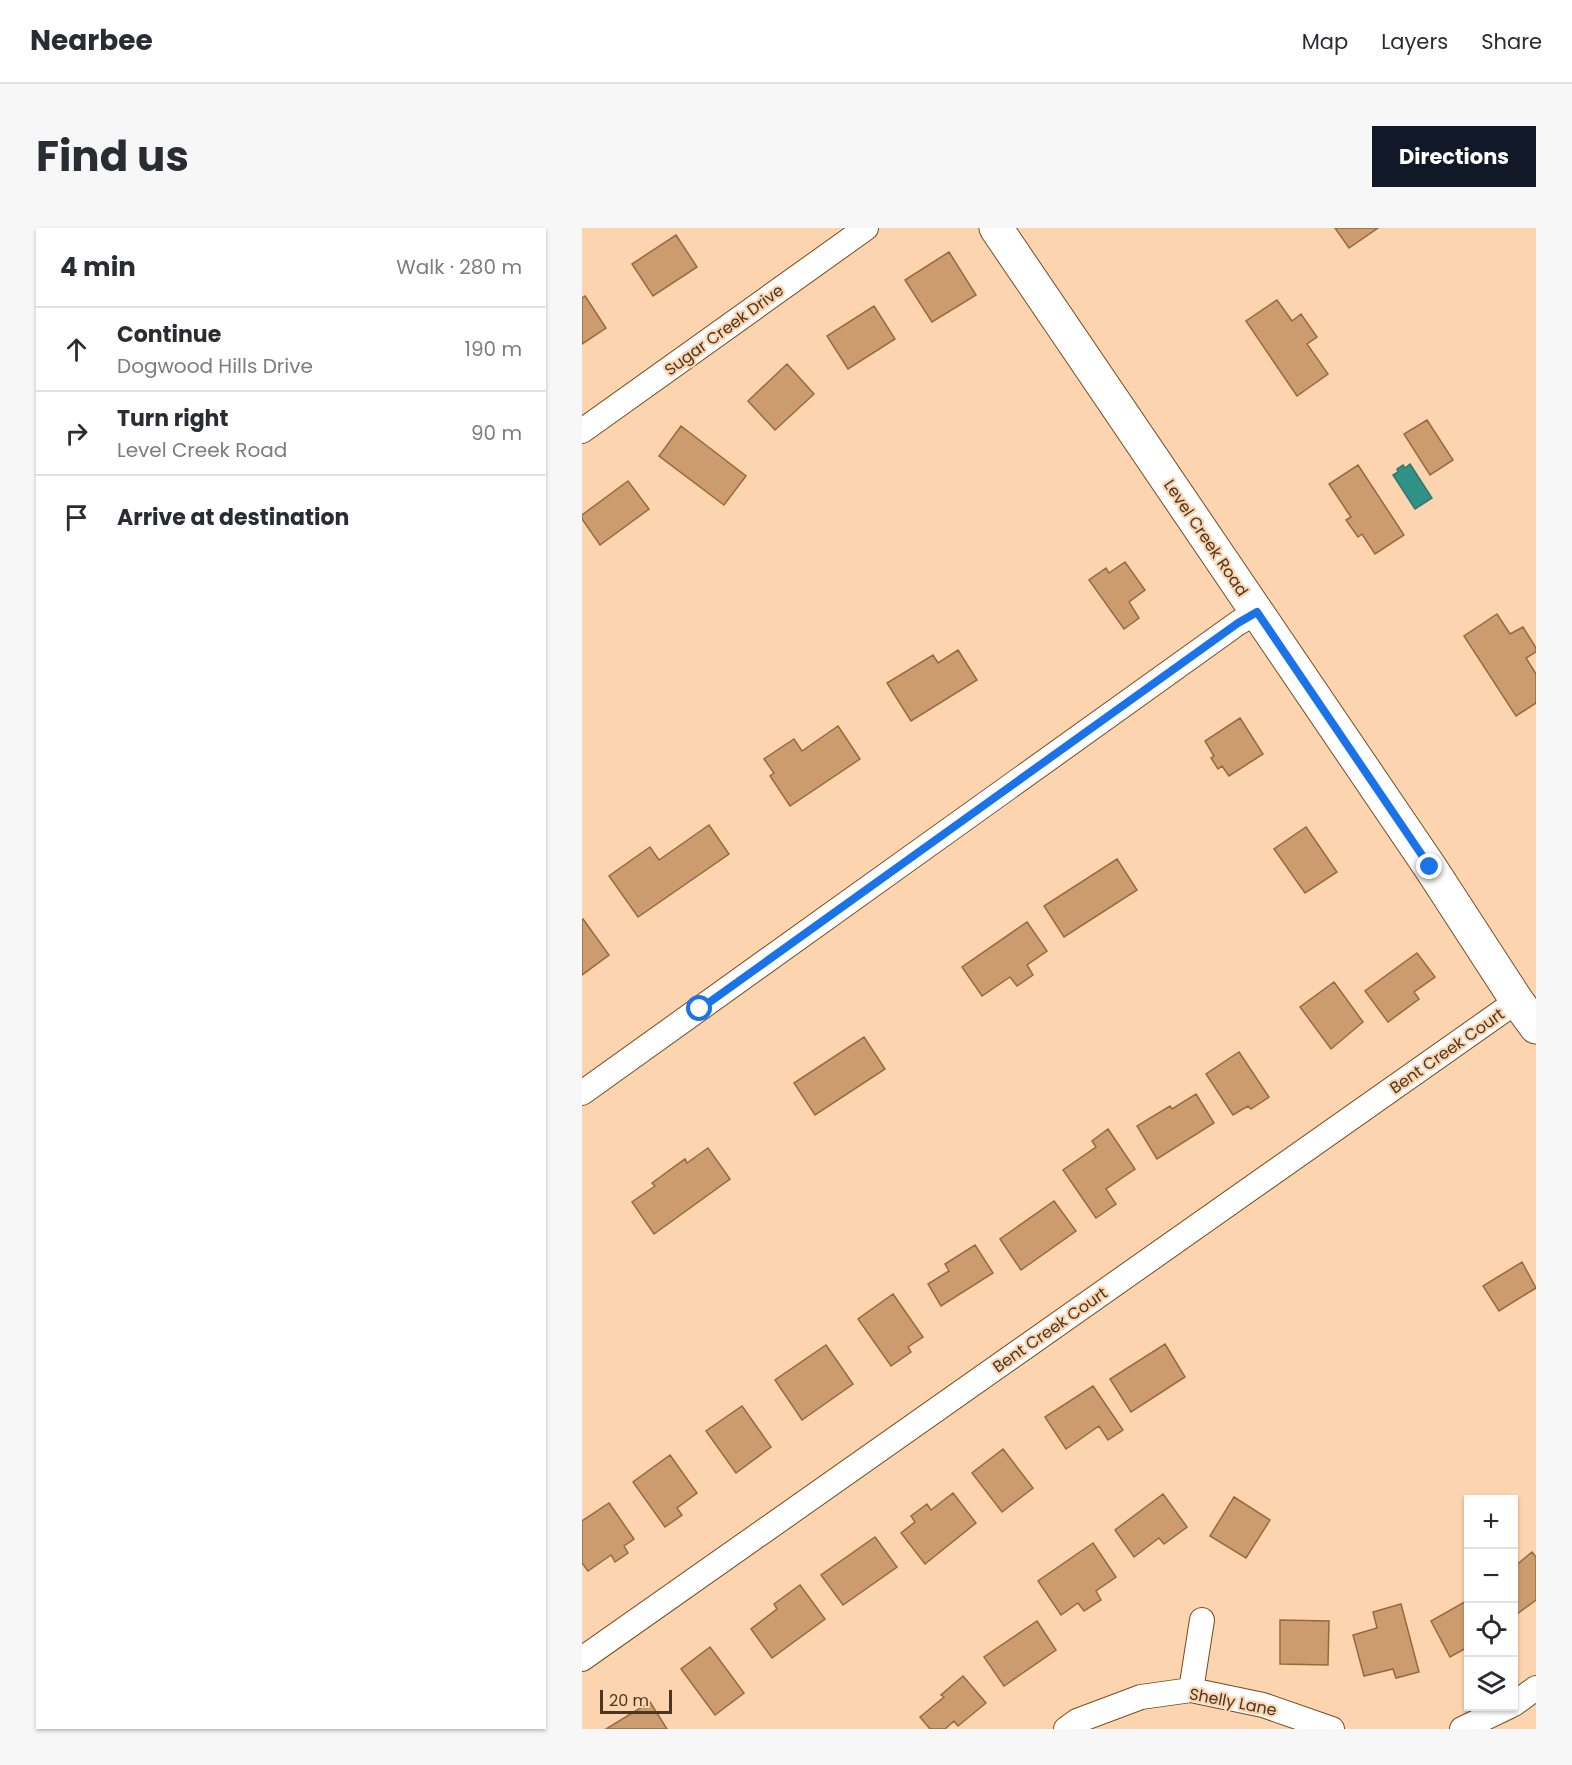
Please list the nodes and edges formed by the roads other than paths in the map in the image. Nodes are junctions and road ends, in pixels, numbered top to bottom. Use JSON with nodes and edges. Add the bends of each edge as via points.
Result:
{"nodes":[{"id":1,"x":866,"y":228,"type":"edge"},
{"id":2,"x":996,"y":228,"type":"edge"},
{"id":3,"x":582,"y":431,"type":"edge"},
{"id":4,"x":1257,"y":612,"type":"junction"},
{"id":5,"x":1517,"y":1002,"type":"junction"},
{"id":6,"x":1536,"y":1027,"type":"edge"},
{"id":7,"x":582,"y":1093,"type":"edge"},
{"id":8,"x":1202,"y":1620,"type":"dead end"},
{"id":9,"x":582,"y":1659,"type":"edge"},
{"id":10,"x":1536,"y":1688,"type":"edge"},
{"id":11,"x":1191,"y":1690,"type":"junction"},
{"id":12,"x":1518,"y":1701,"type":"edge"},
{"id":13,"x":1500,"y":1711,"type":"edge"},
{"id":14,"x":1066,"y":1729,"type":"edge"},
{"id":15,"x":1332,"y":1729,"type":"edge"},
{"id":16,"x":1462,"y":1729,"type":"edge"}],
"edges":[{"from":1,"to":3,"type":"street","name":"Sugar Creek Drive"},
{"from":2,"to":4,"type":"street","name":"Level Creek Road"},
{"from":4,"to":5,"type":"street","name":"Level Creek Road"},
{"from":4,"to":7,"type":"street"},
{"from":5,"to":6,"type":"street","name":"Level Creek Road"},
{"from":5,"to":9,"type":"street","name":"Bent Creek Court"},
{"from":8,"to":11,"type":"street"},
{"from":10,"to":12,"type":"street"},
{"from":11,"to":14,"type":"street","name":"Shelly Lane","via":[[1141,1697],[1077,1721]]},
{"from":11,"to":15,"type":"street","name":"Shelly Lane","via":[[1263,1704]]},
{"from":13,"to":16,"type":"street"}]}
